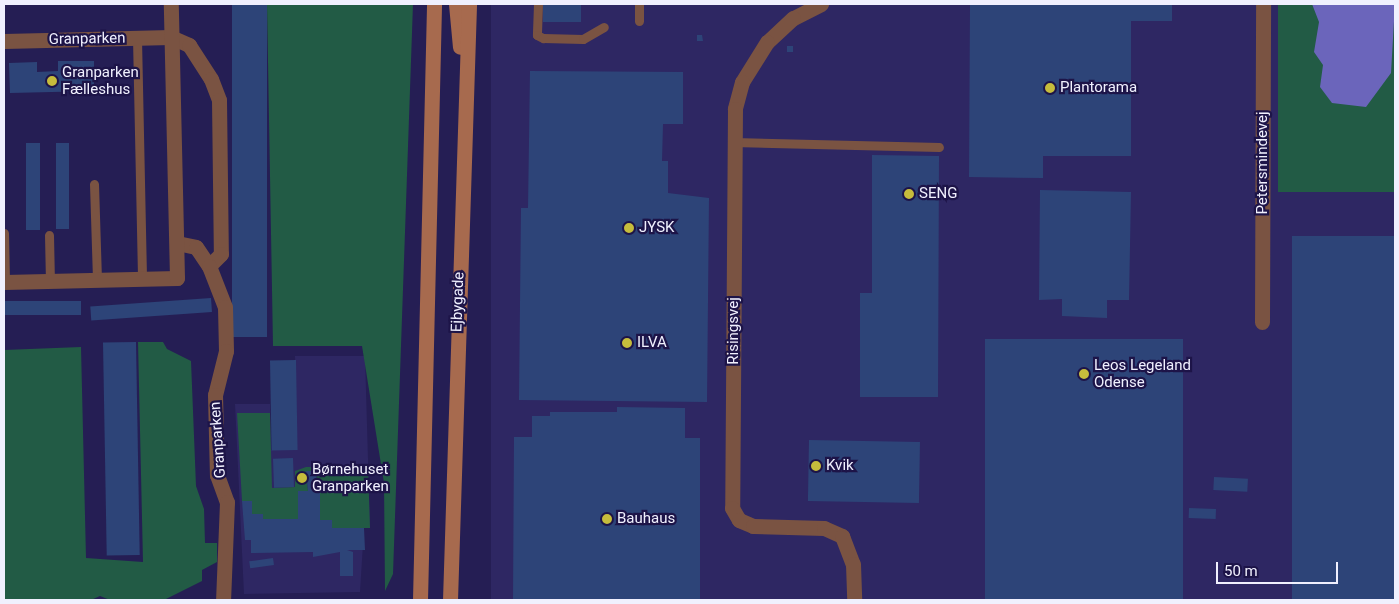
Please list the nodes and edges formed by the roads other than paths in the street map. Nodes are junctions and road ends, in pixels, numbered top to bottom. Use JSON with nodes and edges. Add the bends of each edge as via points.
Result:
{"nodes":[{"id":1,"x":171,"y":4,"type":"edge"},
{"id":2,"x":434,"y":4,"type":"edge"},
{"id":3,"x":456,"y":4,"type":"edge"},
{"id":4,"x":469,"y":4,"type":"edge"},
{"id":5,"x":538,"y":4,"type":"edge"},
{"id":6,"x":639,"y":4,"type":"edge"},
{"id":7,"x":821,"y":4,"type":"edge"},
{"id":8,"x":1263,"y":4,"type":"edge"},
{"id":9,"x":639,"y":21,"type":"dead end"},
{"id":10,"x":604,"y":27,"type":"dead end"},
{"id":11,"x":171,"y":37,"type":"junction"},
{"id":12,"x":137,"y":38,"type":"junction"},
{"id":13,"x":4,"y":41,"type":"edge"},
{"id":14,"x":465,"y":109,"type":"junction"},
{"id":15,"x":734,"y":142,"type":"junction"},
{"id":16,"x":938,"y":146,"type":"dead end"},
{"id":17,"x":94,"y":184,"type":"dead end"},
{"id":18,"x":4,"y":233,"type":"edge"},
{"id":19,"x":49,"y":235,"type":"dead end"},
{"id":20,"x":177,"y":243,"type":"junction"},
{"id":21,"x":209,"y":266,"type":"junction"},
{"id":22,"x":142,"y":279,"type":"junction"},
{"id":23,"x":97,"y":280,"type":"junction"},
{"id":24,"x":50,"y":281,"type":"junction"},
{"id":25,"x":4,"y":282,"type":"edge"},
{"id":26,"x":1262,"y":322,"type":"dead end"},
{"id":27,"x":223,"y":600,"type":"edge"},
{"id":28,"x":420,"y":600,"type":"edge"},
{"id":29,"x":450,"y":600,"type":"edge"},
{"id":30,"x":854,"y":600,"type":"edge"}],
"edges":[{"from":1,"to":11,"type":"street"},
{"from":2,"to":28,"type":"main road","name":"Ejbygade"},
{"from":3,"to":14,"type":"main road"},
{"from":4,"to":14,"type":"main road","name":"Ejbygade"},
{"from":5,"to":10,"type":"lane","via":[[537,34],[543,38],[583,40]]},
{"from":6,"to":9,"type":"lane"},
{"from":7,"to":15,"type":"street","name":"Risingsvej","via":[[785,24],[757,55],[735,108]]},
{"from":8,"to":26,"type":"street","name":"Petersmindevej"},
{"from":11,"to":12,"type":"street","name":"Granparken"},
{"from":11,"to":20,"type":"street"},
{"from":11,"to":21,"type":"street","via":[[188,45],[211,79],[219,100],[221,254]]},
{"from":12,"to":13,"type":"street","name":"Granparken"},
{"from":12,"to":22,"type":"lane"},
{"from":14,"to":29,"type":"main road","name":"Ejbygade"},
{"from":15,"to":16,"type":"lane"},
{"from":15,"to":30,"type":"street","name":"Risingsvej","via":[[732,508],[738,520],[753,526],[824,528],[842,536],[852,564]]},
{"from":17,"to":23,"type":"lane"},
{"from":18,"to":25,"type":"lane"},
{"from":19,"to":24,"type":"lane"},
{"from":20,"to":21,"type":"street","name":"Granparken","via":[[196,247]]},
{"from":20,"to":22,"type":"street","via":[[177,278]]},
{"from":21,"to":27,"type":"street","name":"Granparken","via":[[225,307],[226,351],[215,395],[217,475],[227,502]]},
{"from":22,"to":23,"type":"street"},
{"from":23,"to":24,"type":"street"},
{"from":24,"to":25,"type":"street"}]}
